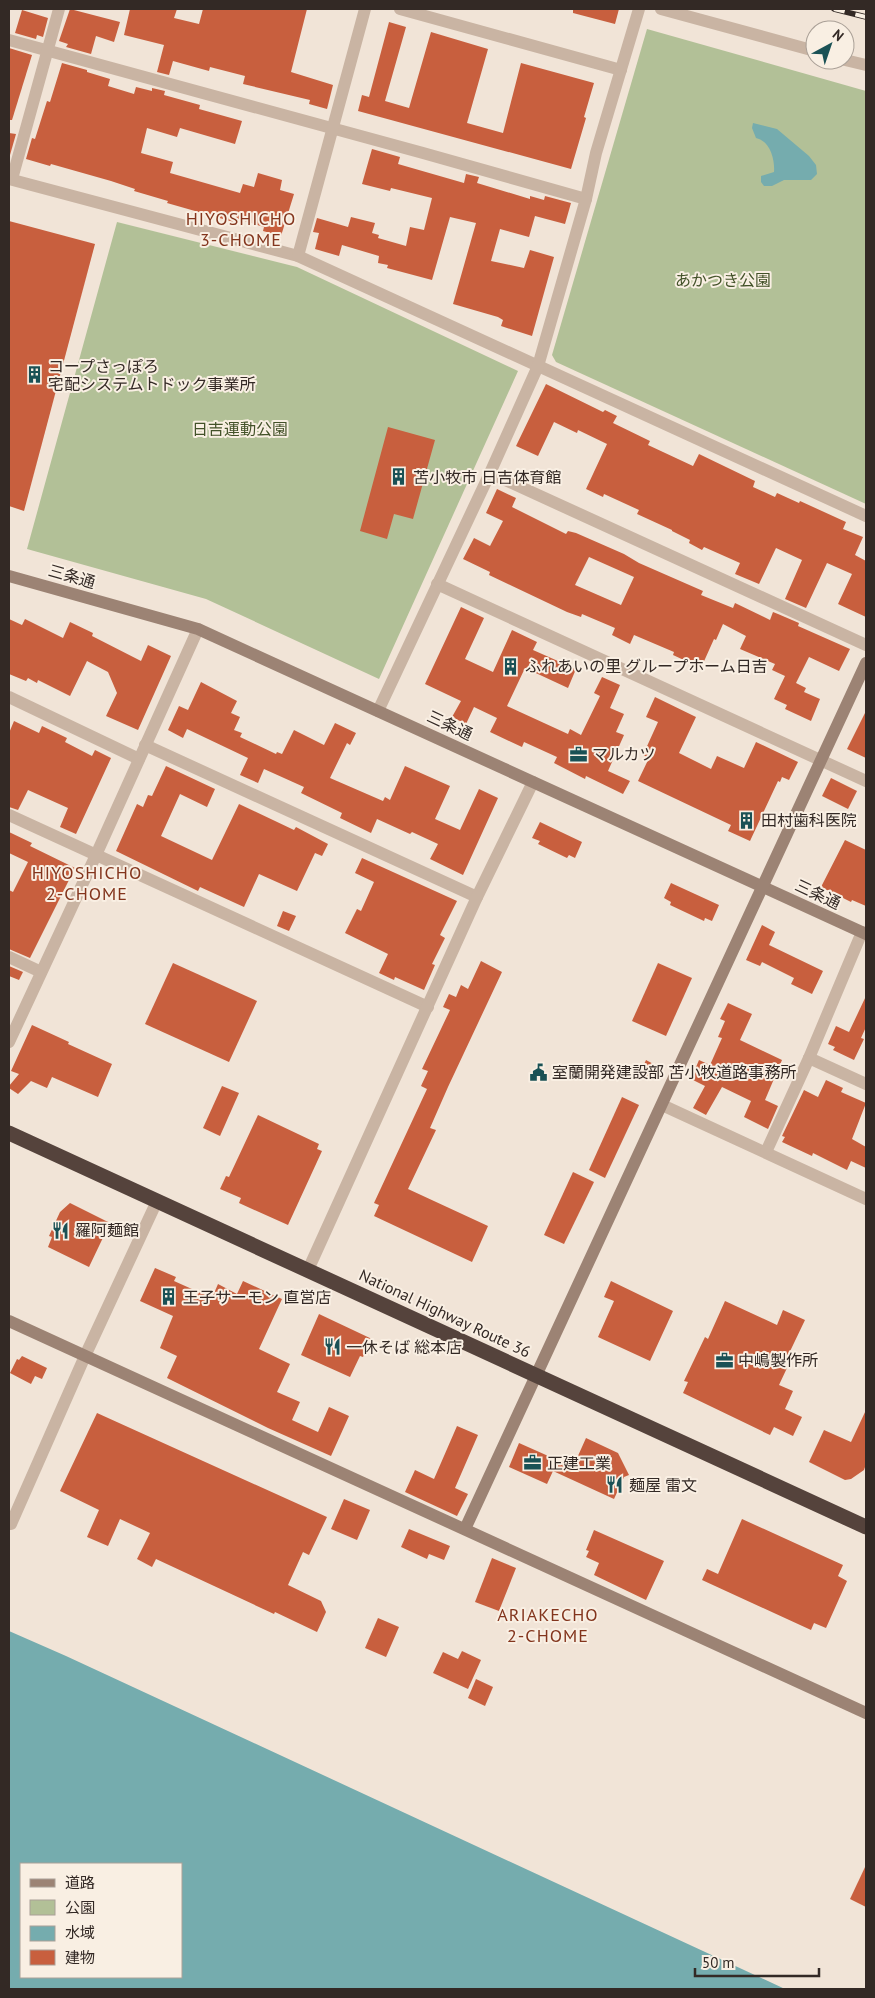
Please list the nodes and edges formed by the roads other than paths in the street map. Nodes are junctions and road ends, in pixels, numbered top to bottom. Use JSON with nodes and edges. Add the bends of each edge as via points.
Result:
{"nodes":[{"id":1,"x":59,"y":9,"type":"edge"},
{"id":2,"x":365,"y":9,"type":"edge"},
{"id":3,"x":400,"y":9,"type":"edge"},
{"id":4,"x":639,"y":9,"type":"edge"},
{"id":5,"x":661,"y":9,"type":"edge"},
{"id":6,"x":9,"y":40,"type":"edge"},
{"id":7,"x":805,"y":48,"type":"edge"},
{"id":8,"x":48,"y":50,"type":"junction"},
{"id":9,"x":621,"y":70,"type":"junction"},
{"id":10,"x":334,"y":128,"type":"junction"},
{"id":11,"x":10,"y":179,"type":"edge"},
{"id":12,"x":586,"y":199,"type":"junction"},
{"id":13,"x":298,"y":256,"type":"junction"},
{"id":14,"x":538,"y":366,"type":"junction"},
{"id":15,"x":490,"y":473,"type":"junction"},
{"id":16,"x":866,"y":516,"type":"edge"},
{"id":17,"x":9,"y":576,"type":"edge"},
{"id":18,"x":437,"y":584,"type":"junction"},
{"id":19,"x":198,"y":629,"type":"junction"},
{"id":20,"x":866,"y":645,"type":"edge"},
{"id":21,"x":866,"y":663,"type":"edge"},
{"id":22,"x":9,"y":697,"type":"edge"},
{"id":23,"x":378,"y":711,"type":"junction"},
{"id":24,"x":145,"y":745,"type":"junction"},
{"id":25,"x":139,"y":759,"type":"junction"},
{"id":26,"x":821,"y":760,"type":"junction"},
{"id":27,"x":866,"y":780,"type":"edge"},
{"id":28,"x":533,"y":782,"type":"junction"},
{"id":29,"x":9,"y":815,"type":"edge"},
{"id":30,"x":96,"y":855,"type":"junction"},
{"id":31,"x":764,"y":887,"type":"junction"},
{"id":32,"x":478,"y":897,"type":"junction"},
{"id":33,"x":864,"y":933,"type":"edge"},
{"id":34,"x":9,"y":957,"type":"edge"},
{"id":35,"x":41,"y":972,"type":"junction"},
{"id":36,"x":428,"y":1007,"type":"junction"},
{"id":37,"x":9,"y":1042,"type":"edge"},
{"id":38,"x":808,"y":1058,"type":"junction"},
{"id":39,"x":866,"y":1084,"type":"edge"},
{"id":40,"x":662,"y":1105,"type":"junction"},
{"id":41,"x":9,"y":1133,"type":"edge"},
{"id":42,"x":766,"y":1152,"type":"junction"},
{"id":43,"x":866,"y":1199,"type":"edge"},
{"id":44,"x":157,"y":1201,"type":"junction"},
{"id":45,"x":308,"y":1270,"type":"junction"},
{"id":46,"x":9,"y":1321,"type":"edge"},
{"id":47,"x":85,"y":1356,"type":"junction"},
{"id":48,"x":537,"y":1374,"type":"junction"},
{"id":49,"x":11,"y":1524,"type":"dead end"},
{"id":50,"x":866,"y":1527,"type":"edge"},
{"id":51,"x":465,"y":1529,"type":"junction"},
{"id":52,"x":866,"y":1713,"type":"edge"}],
"edges":[{"from":1,"to":8,"type":"street"},
{"from":2,"to":10,"type":"street"},
{"from":3,"to":9,"type":"street"},
{"from":4,"to":9,"type":"street"},
{"from":5,"to":7,"type":"street"},
{"from":6,"to":8,"type":"street"},
{"from":8,"to":10,"type":"street"},
{"from":8,"to":11,"type":"street"},
{"from":9,"to":12,"type":"street"},
{"from":10,"to":12,"type":"street"},
{"from":10,"to":13,"type":"street"},
{"from":11,"to":13,"type":"street"},
{"from":12,"to":14,"type":"street"},
{"from":13,"to":14,"type":"street"},
{"from":14,"to":15,"type":"street"},
{"from":14,"to":16,"type":"street"},
{"from":15,"to":18,"type":"street"},
{"from":15,"to":20,"type":"street"},
{"from":17,"to":19,"type":"street","name":"三条通"},
{"from":18,"to":23,"type":"street"},
{"from":18,"to":26,"type":"street"},
{"from":19,"to":23,"type":"street","name":"三条通"},
{"from":19,"to":24,"type":"street"},
{"from":21,"to":26,"type":"street"},
{"from":22,"to":25,"type":"street"},
{"from":23,"to":28,"type":"street","name":"三条通"},
{"from":24,"to":25,"type":"street"},
{"from":24,"to":32,"type":"street"},
{"from":25,"to":30,"type":"street"},
{"from":26,"to":27,"type":"street"},
{"from":26,"to":31,"type":"street"},
{"from":28,"to":31,"type":"street","name":"三条通"},
{"from":28,"to":32,"type":"street"},
{"from":29,"to":30,"type":"street"},
{"from":30,"to":35,"type":"street"},
{"from":30,"to":36,"type":"street"},
{"from":31,"to":33,"type":"street","name":"三条通"},
{"from":31,"to":40,"type":"street"},
{"from":32,"to":36,"type":"street"},
{"from":33,"to":38,"type":"street"},
{"from":34,"to":35,"type":"street"},
{"from":35,"to":37,"type":"street"},
{"from":36,"to":45,"type":"street"},
{"from":38,"to":39,"type":"street"},
{"from":38,"to":42,"type":"street"},
{"from":40,"to":42,"type":"street"},
{"from":40,"to":48,"type":"street"},
{"from":41,"to":44,"type":"highway","name":"National Highway Route 36"},
{"from":42,"to":43,"type":"street"},
{"from":44,"to":45,"type":"highway","name":"National Highway Route 36"},
{"from":44,"to":47,"type":"street"},
{"from":45,"to":48,"type":"highway","name":"National Highway Route 36"},
{"from":46,"to":47,"type":"street"},
{"from":47,"to":49,"type":"street"},
{"from":47,"to":51,"type":"street"},
{"from":48,"to":50,"type":"highway","name":"National Highway Route 36"},
{"from":48,"to":51,"type":"street"},
{"from":51,"to":52,"type":"street"}]}
